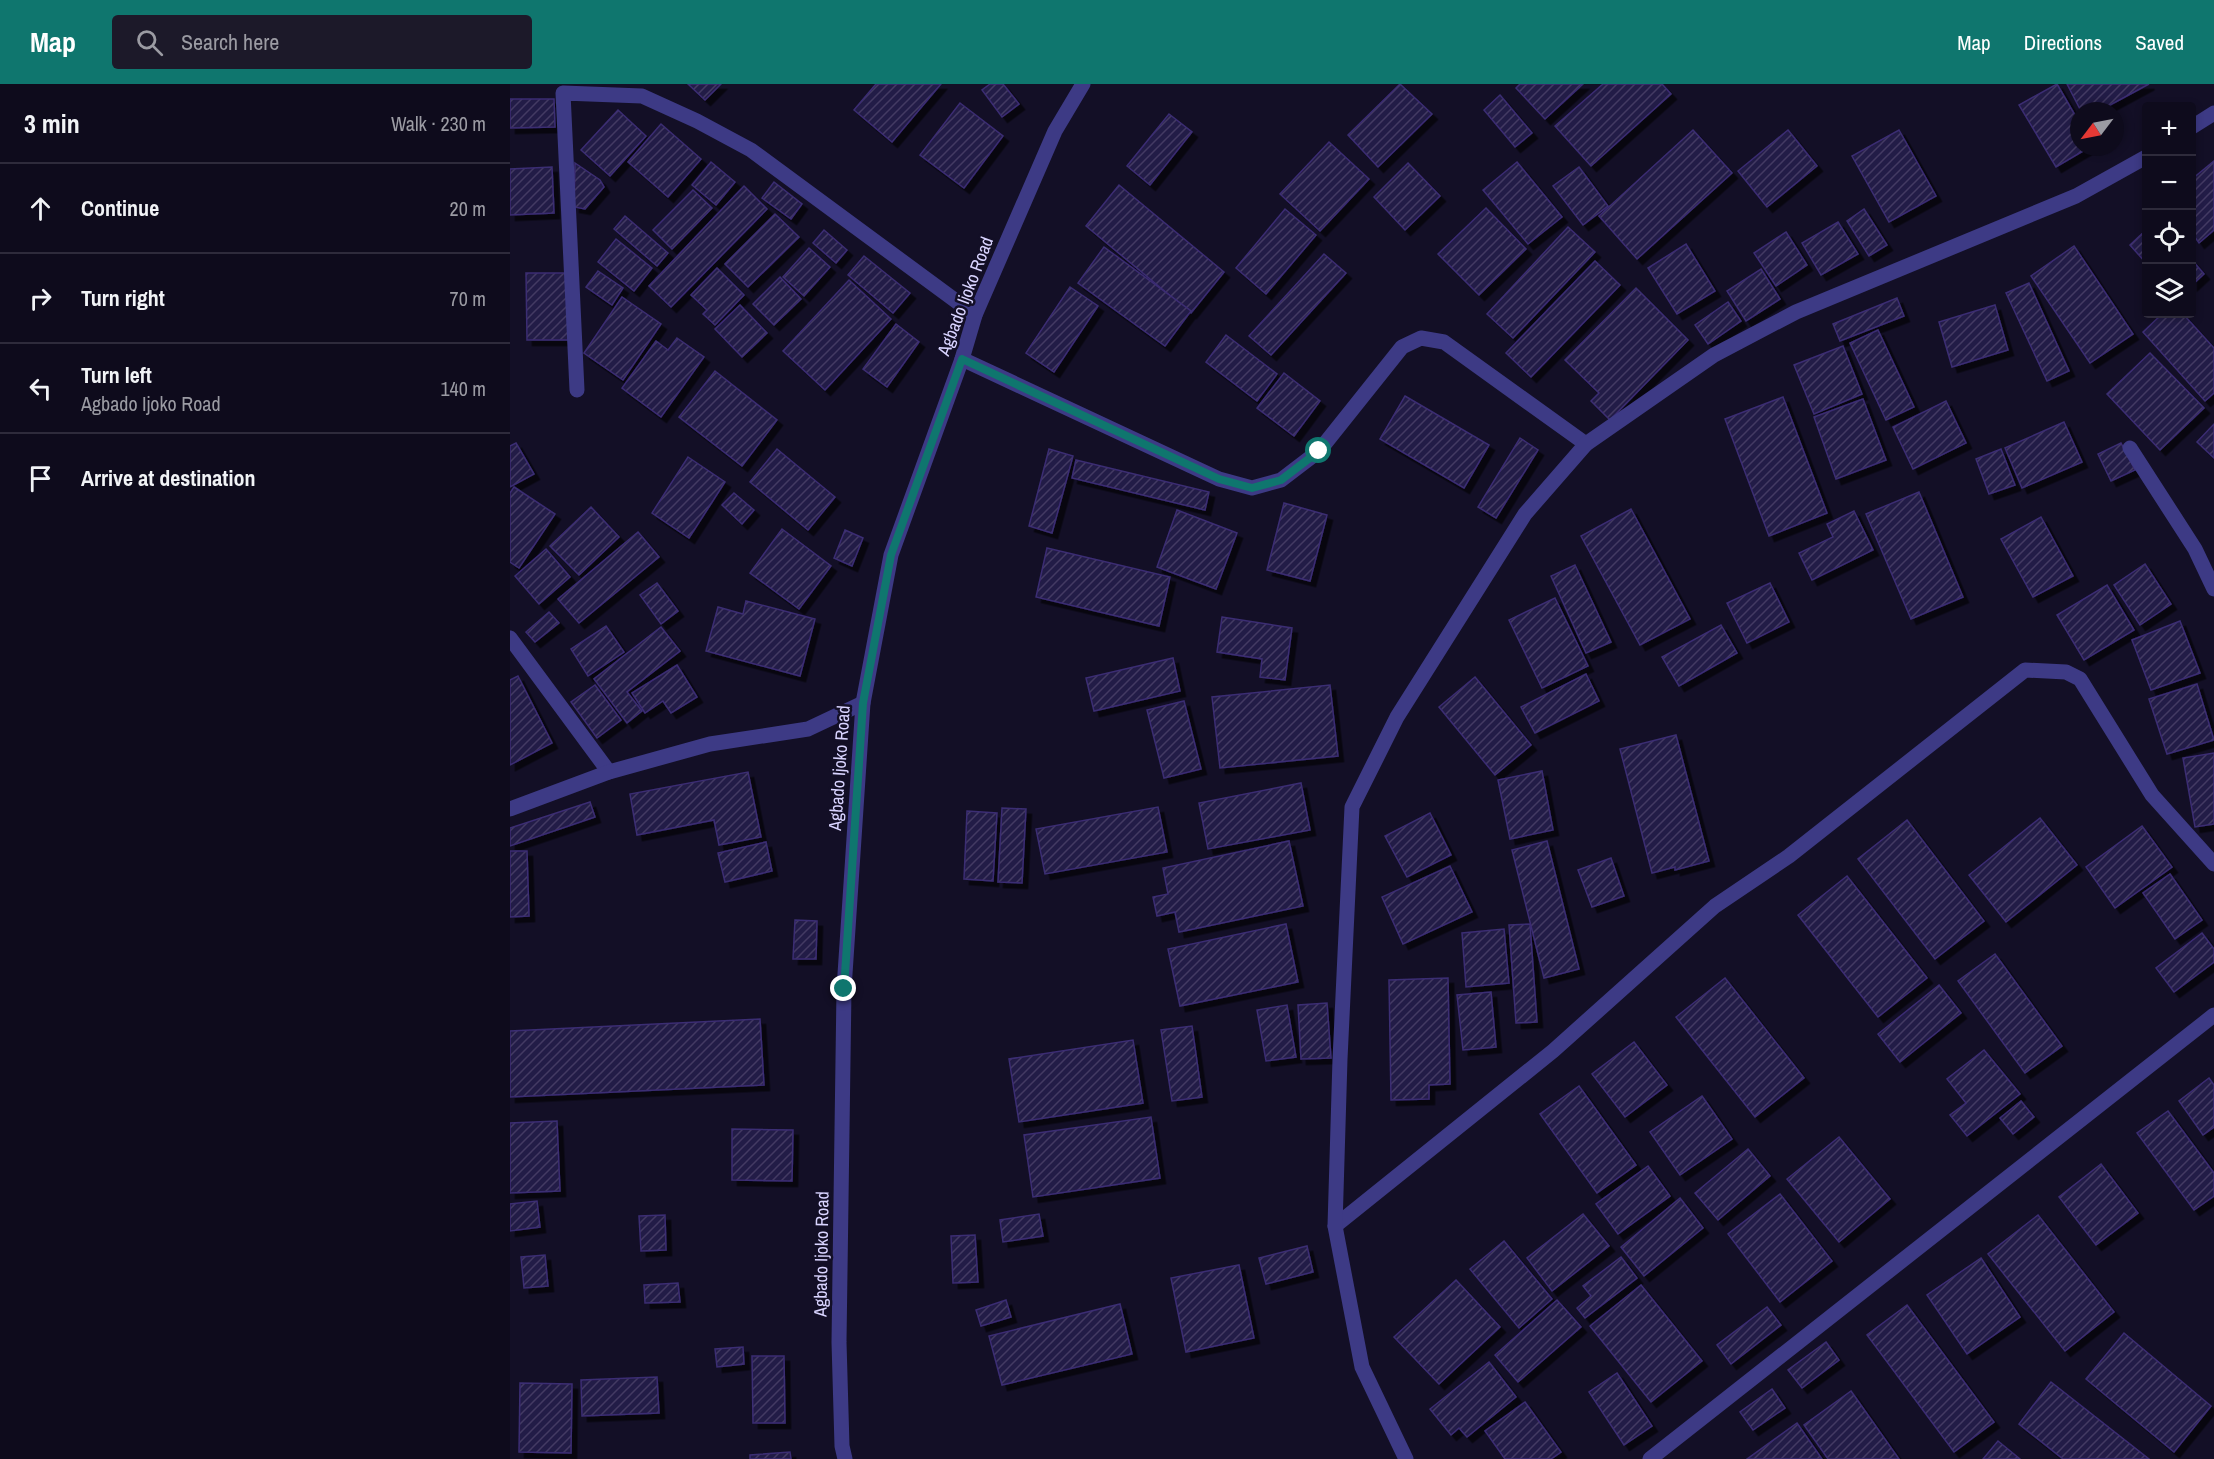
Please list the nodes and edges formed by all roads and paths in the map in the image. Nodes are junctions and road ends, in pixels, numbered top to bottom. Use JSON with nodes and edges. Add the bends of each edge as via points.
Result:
{"nodes":[{"id":1,"x":1083,"y":84,"type":"edge"},
{"id":2,"x":2214,"y":112,"type":"edge"},
{"id":3,"x":2196,"y":124,"type":"edge"},
{"id":4,"x":2142,"y":159,"type":"edge"},
{"id":5,"x":975,"y":315,"type":"junction"},
{"id":6,"x":962,"y":359,"type":"junction"},
{"id":7,"x":577,"y":390,"type":"dead end"},
{"id":8,"x":1586,"y":444,"type":"junction"},
{"id":9,"x":2130,"y":448,"type":"dead end"},
{"id":10,"x":2214,"y":589,"type":"edge"},
{"id":11,"x":510,"y":638,"type":"edge"},
{"id":12,"x":863,"y":703,"type":"junction"},
{"id":13,"x":609,"y":772,"type":"junction"},
{"id":14,"x":510,"y":809,"type":"edge"},
{"id":15,"x":2214,"y":864,"type":"edge"},
{"id":16,"x":2214,"y":1016,"type":"edge"},
{"id":17,"x":1335,"y":1226,"type":"junction"},
{"id":18,"x":845,"y":1459,"type":"edge"},
{"id":19,"x":1406,"y":1459,"type":"edge"},
{"id":20,"x":1650,"y":1459,"type":"edge"}],
"edges":[{"from":1,"to":5,"type":"street","name":"Agbado Ijoko Road","via":[[1055,131]]},
{"from":2,"to":3,"type":"street"},
{"from":4,"to":8,"type":"street","via":[[2076,196],[1796,312],[1713,355]]},
{"from":5,"to":6,"type":"street","name":"Agbado Ijoko Road"},
{"from":5,"to":7,"type":"street","via":[[751,150],[698,121],[642,96],[563,93]]},
{"from":6,"to":8,"type":"street","via":[[1219,479],[1252,488],[1281,480],[1319,451],[1402,347],[1421,338],[1444,342]]},
{"from":6,"to":12,"type":"street","name":"Agbado Ijoko Road","via":[[891,555]]},
{"from":8,"to":17,"type":"street","via":[[1525,514],[1397,717],[1352,807]]},
{"from":9,"to":10,"type":"street","via":[[2195,549]]},
{"from":11,"to":13,"type":"street"},
{"from":12,"to":13,"type":"street","via":[[808,729],[710,744]]},
{"from":12,"to":18,"type":"street","name":"Agbado Ijoko Road","via":[[844,989],[839,1342]]},
{"from":13,"to":14,"type":"street"},
{"from":15,"to":17,"type":"street","via":[[2152,795],[2080,679],[2066,672],[2025,670],[1789,856],[1715,906],[1553,1051]]},
{"from":16,"to":20,"type":"street"},
{"from":17,"to":19,"type":"street","via":[[1362,1367]]}]}
